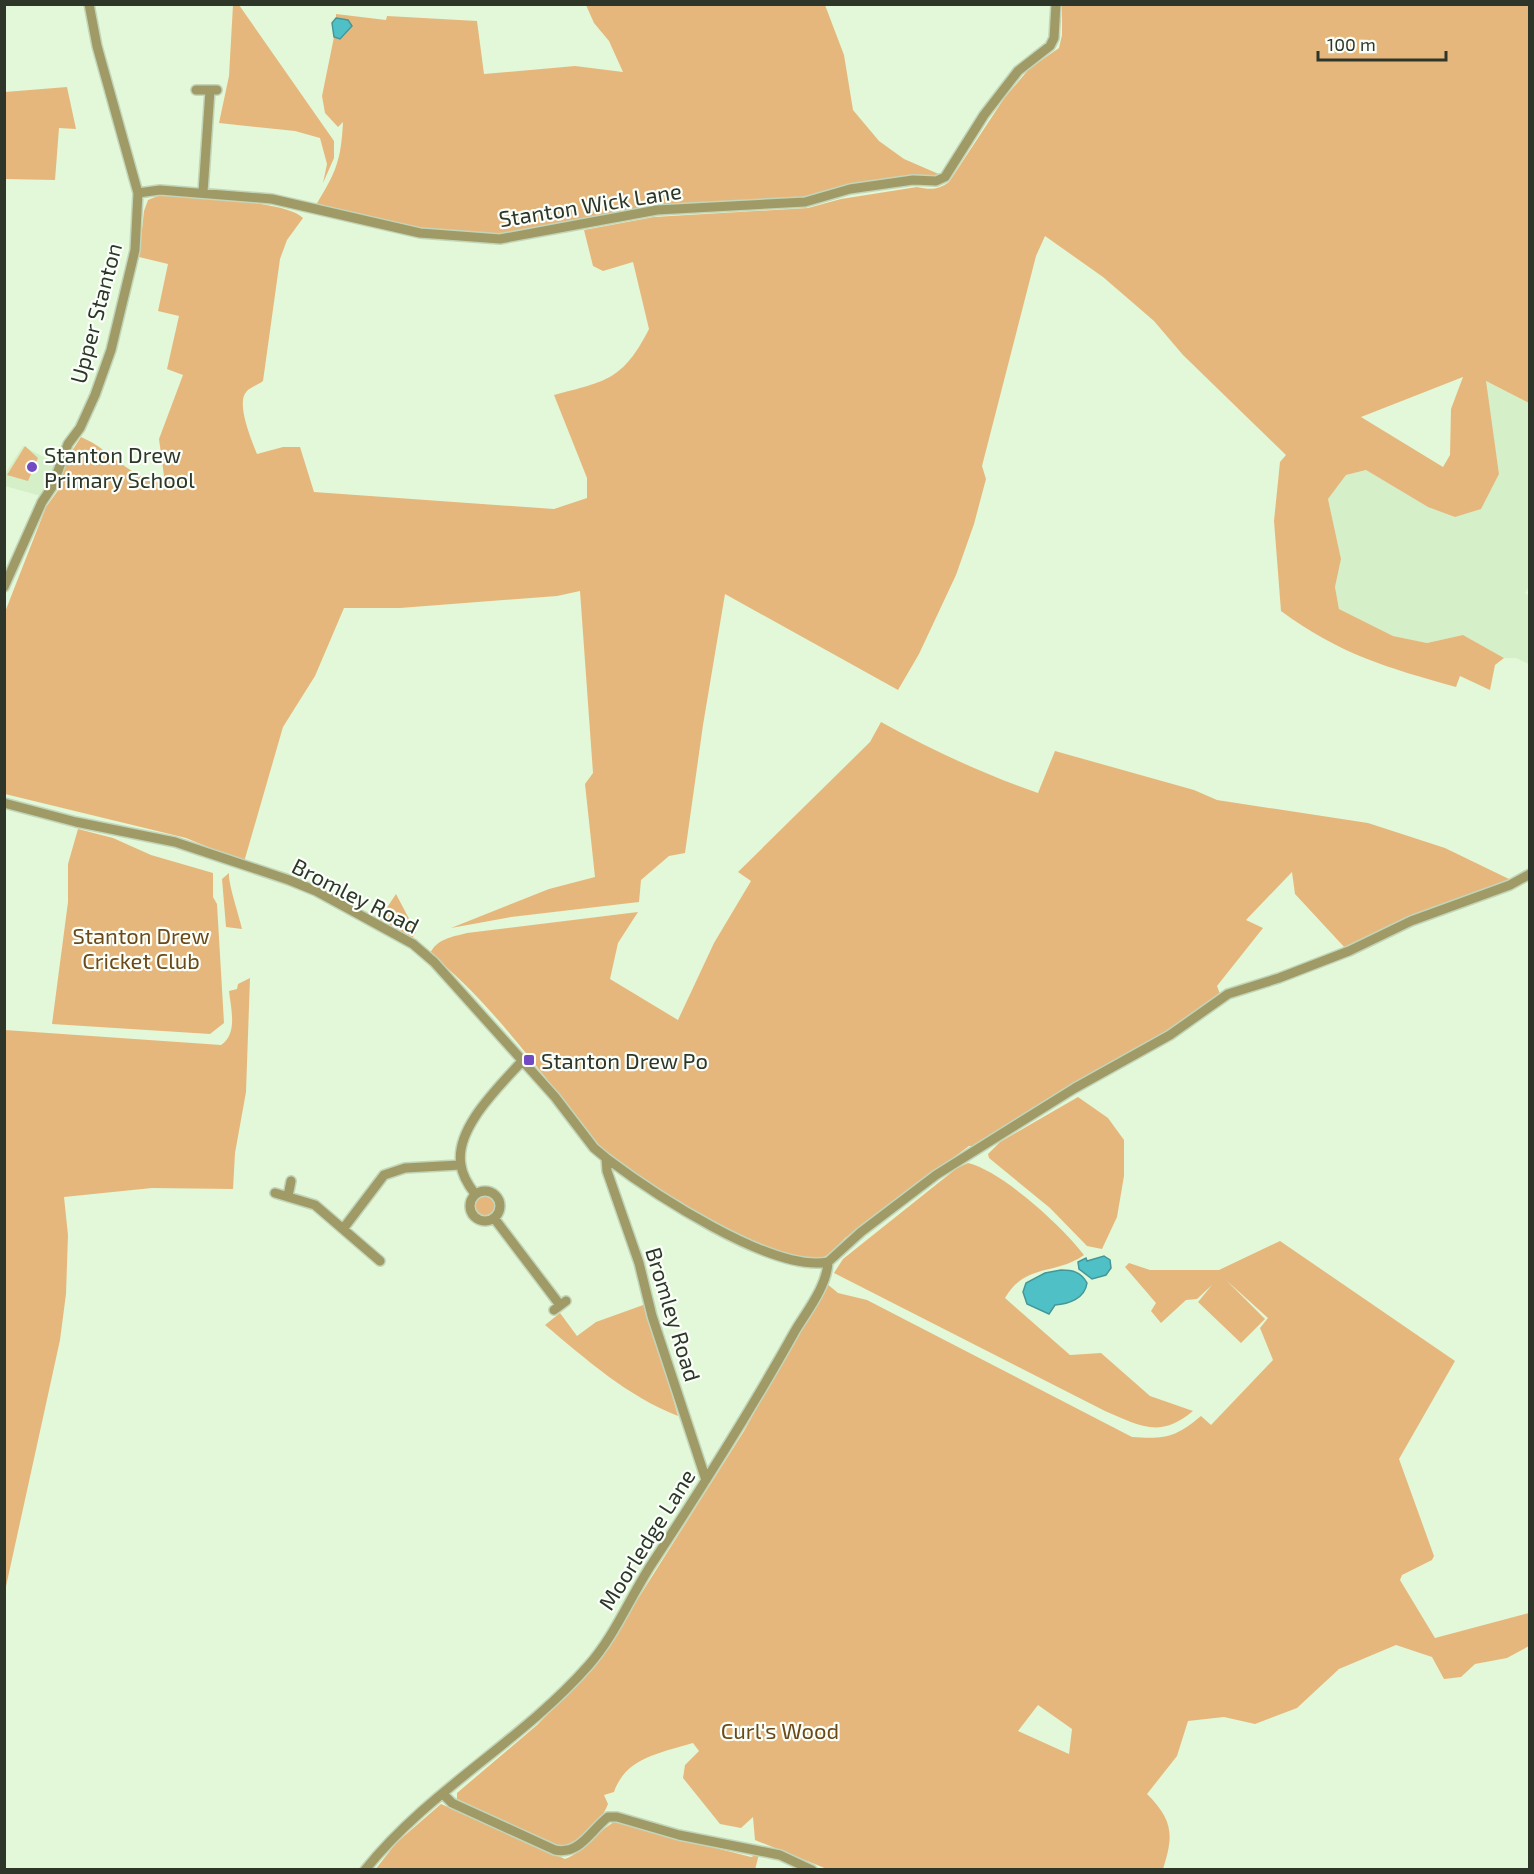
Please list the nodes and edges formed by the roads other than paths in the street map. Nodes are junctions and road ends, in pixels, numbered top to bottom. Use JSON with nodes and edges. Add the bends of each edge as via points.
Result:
{"nodes":[{"id":1,"x":100,"y":4,"type":"edge"},
{"id":2,"x":1056,"y":4,"type":"edge"},
{"id":3,"x":90,"y":7,"type":"edge"},
{"id":4,"x":196,"y":90,"type":"dead end"},
{"id":5,"x":203,"y":192,"type":"junction"},
{"id":6,"x":138,"y":193,"type":"junction"},
{"id":7,"x":4,"y":587,"type":"edge"},
{"id":8,"x":4,"y":803,"type":"edge"},
{"id":9,"x":1530,"y":874,"type":"edge"},
{"id":10,"x":522,"y":1060,"type":"junction"},
{"id":11,"x":606,"y":1158,"type":"junction"},
{"id":12,"x":460,"y":1165,"type":"junction"},
{"id":13,"x":291,"y":1181,"type":"dead end"},
{"id":14,"x":275,"y":1192,"type":"dead end"},
{"id":15,"x":475,"y":1194,"type":"junction"},
{"id":16,"x":288,"y":1196,"type":"junction"},
{"id":17,"x":494,"y":1218,"type":"junction"},
{"id":18,"x":343,"y":1229,"type":"junction"},
{"id":19,"x":380,"y":1261,"type":"dead end"},
{"id":20,"x":828,"y":1262,"type":"junction"},
{"id":21,"x":560,"y":1305,"type":"dead end"},
{"id":22,"x":706,"y":1480,"type":"junction"},
{"id":23,"x":443,"y":1794,"type":"junction"},
{"id":24,"x":365,"y":1869,"type":"edge"},
{"id":25,"x":812,"y":1869,"type":"edge"}],
"edges":[{"from":1,"to":3,"type":"street"},
{"from":2,"to":5,"type":"street","name":"Stanton Wick Lane","via":[[1050,46],[1018,71],[984,115],[945,177],[936,181],[913,180],[850,189],[805,202],[657,210],[500,239],[420,233],[272,199]]},
{"from":3,"to":6,"type":"street","name":"Upper Stanton"},
{"from":4,"to":5,"type":"street","via":[[213,90]]},
{"from":5,"to":6,"type":"street","name":"Stanton Wick Lane"},
{"from":6,"to":7,"type":"street","name":"Upper Stanton","via":[[135,250],[111,350],[80,428],[68,444]]},
{"from":8,"to":10,"type":"street","name":"Bromley Road","via":[[175,842],[316,891],[421,950]]},
{"from":9,"to":20,"type":"street","via":[[1411,921],[1349,951],[1228,994],[1170,1035],[1075,1088],[936,1175]]},
{"from":10,"to":11,"type":"street","name":"Bromley Road"},
{"from":10,"to":12,"type":"street","via":[[476,1115],[465,1139]]},
{"from":11,"to":20,"type":"street","name":"Bromley Road","via":[[720,1232],[788,1257],[819,1264]]},
{"from":11,"to":22,"type":"street","name":"Bromley Road"},
{"from":12,"to":15,"type":"street"},
{"from":12,"to":18,"type":"street","via":[[405,1168],[384,1175]]},
{"from":13,"to":16,"type":"street"},
{"from":14,"to":16,"type":"street"},
{"from":15,"to":17,"type":"street","via":[[470,1203],[472,1214],[483,1221]]},
{"from":15,"to":17,"type":"street","via":[[485,1191],[495,1195],[500,1209]]},
{"from":16,"to":18,"type":"street","via":[[315,1205]]},
{"from":17,"to":21,"type":"street"},
{"from":18,"to":19,"type":"street"},
{"from":20,"to":22,"type":"street","name":"Moorledge Lane","via":[[828,1272],[757,1401]]},
{"from":22,"to":23,"type":"street","name":"Moorledge Lane","via":[[590,1664],[494,1754]]},
{"from":23,"to":24,"type":"street","name":"Moorledge Lane","via":[[401,1828]]},
{"from":23,"to":25,"type":"street","via":[[452,1803],[555,1850],[575,1848],[608,1817],[617,1817],[780,1855]]}]}
